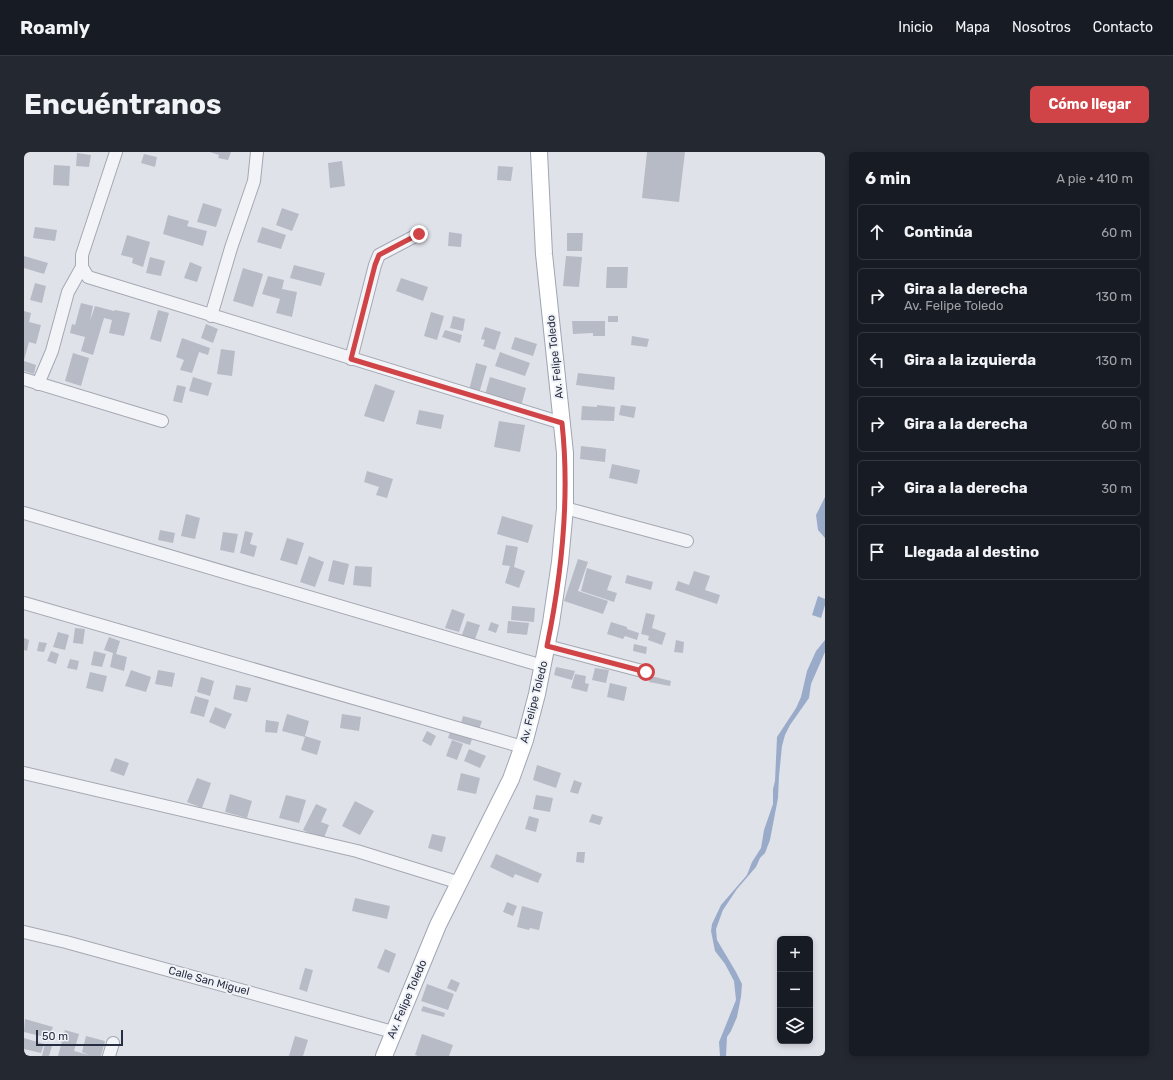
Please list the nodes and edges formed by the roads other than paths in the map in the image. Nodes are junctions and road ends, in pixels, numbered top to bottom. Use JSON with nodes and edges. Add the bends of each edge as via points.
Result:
{"nodes":[{"id":1,"x":116,"y":152,"type":"edge"},
{"id":2,"x":257,"y":152,"type":"edge"},
{"id":3,"x":539,"y":152,"type":"edge"},
{"id":4,"x":419,"y":234,"type":"dead end"},
{"id":5,"x":82,"y":267,"type":"junction"},
{"id":6,"x":211,"y":316,"type":"junction"},
{"id":7,"x":351,"y":359,"type":"junction"},
{"id":8,"x":24,"y":379,"type":"edge"},
{"id":9,"x":38,"y":384,"type":"junction"},
{"id":10,"x":162,"y":421,"type":"dead end"},
{"id":11,"x":562,"y":423,"type":"junction"},
{"id":12,"x":565,"y":508,"type":"junction"},
{"id":13,"x":24,"y":513,"type":"edge"},
{"id":14,"x":687,"y":541,"type":"dead end"},
{"id":15,"x":24,"y":603,"type":"edge"},
{"id":16,"x":547,"y":646,"type":"junction"},
{"id":17,"x":543,"y":666,"type":"junction"},
{"id":18,"x":646,"y":672,"type":"dead end"},
{"id":19,"x":523,"y":747,"type":"junction"},
{"id":20,"x":24,"y":773,"type":"edge"},
{"id":21,"x":460,"y":883,"type":"junction"},
{"id":22,"x":24,"y":932,"type":"edge"},
{"id":23,"x":393,"y":1032,"type":"junction"},
{"id":24,"x":113,"y":1043,"type":"dead end"},
{"id":25,"x":109,"y":1056,"type":"edge"},
{"id":26,"x":384,"y":1056,"type":"edge"}],
"edges":[{"from":1,"to":5,"type":"street","via":[[82,255]]},
{"from":2,"to":6,"type":"street","via":[[254,181],[230,248]]},
{"from":3,"to":11,"type":"main road","name":"Av. Felipe Toledo","via":[[544,254]]},
{"from":4,"to":7,"type":"street","via":[[379,255]]},
{"from":5,"to":6,"type":"street","via":[[88,277]]},
{"from":5,"to":9,"type":"street","via":[[68,292],[52,350]]},
{"from":6,"to":7,"type":"street"},
{"from":7,"to":11,"type":"street"},
{"from":8,"to":9,"type":"street"},
{"from":9,"to":10,"type":"street"},
{"from":11,"to":12,"type":"main road","name":"Av. Felipe Toledo"},
{"from":12,"to":14,"type":"street"},
{"from":12,"to":16,"type":"main road","name":"Av. Felipe Toledo","via":[[559,570]]},
{"from":13,"to":17,"type":"street"},
{"from":15,"to":19,"type":"street"},
{"from":16,"to":17,"type":"main road","name":"Av. Felipe Toledo"},
{"from":16,"to":18,"type":"street"},
{"from":17,"to":19,"type":"main road","name":"Av. Felipe Toledo"},
{"from":19,"to":21,"type":"main road","name":"Av. Felipe Toledo","via":[[511,779]]},
{"from":20,"to":21,"type":"street","via":[[357,851]]},
{"from":21,"to":23,"type":"main road","name":"Av. Felipe Toledo","via":[[438,925]]},
{"from":22,"to":23,"type":"street","name":"Calle San Miguel"},
{"from":23,"to":26,"type":"main road","name":"Av. Felipe Toledo"},
{"from":24,"to":25,"type":"street"}]}
